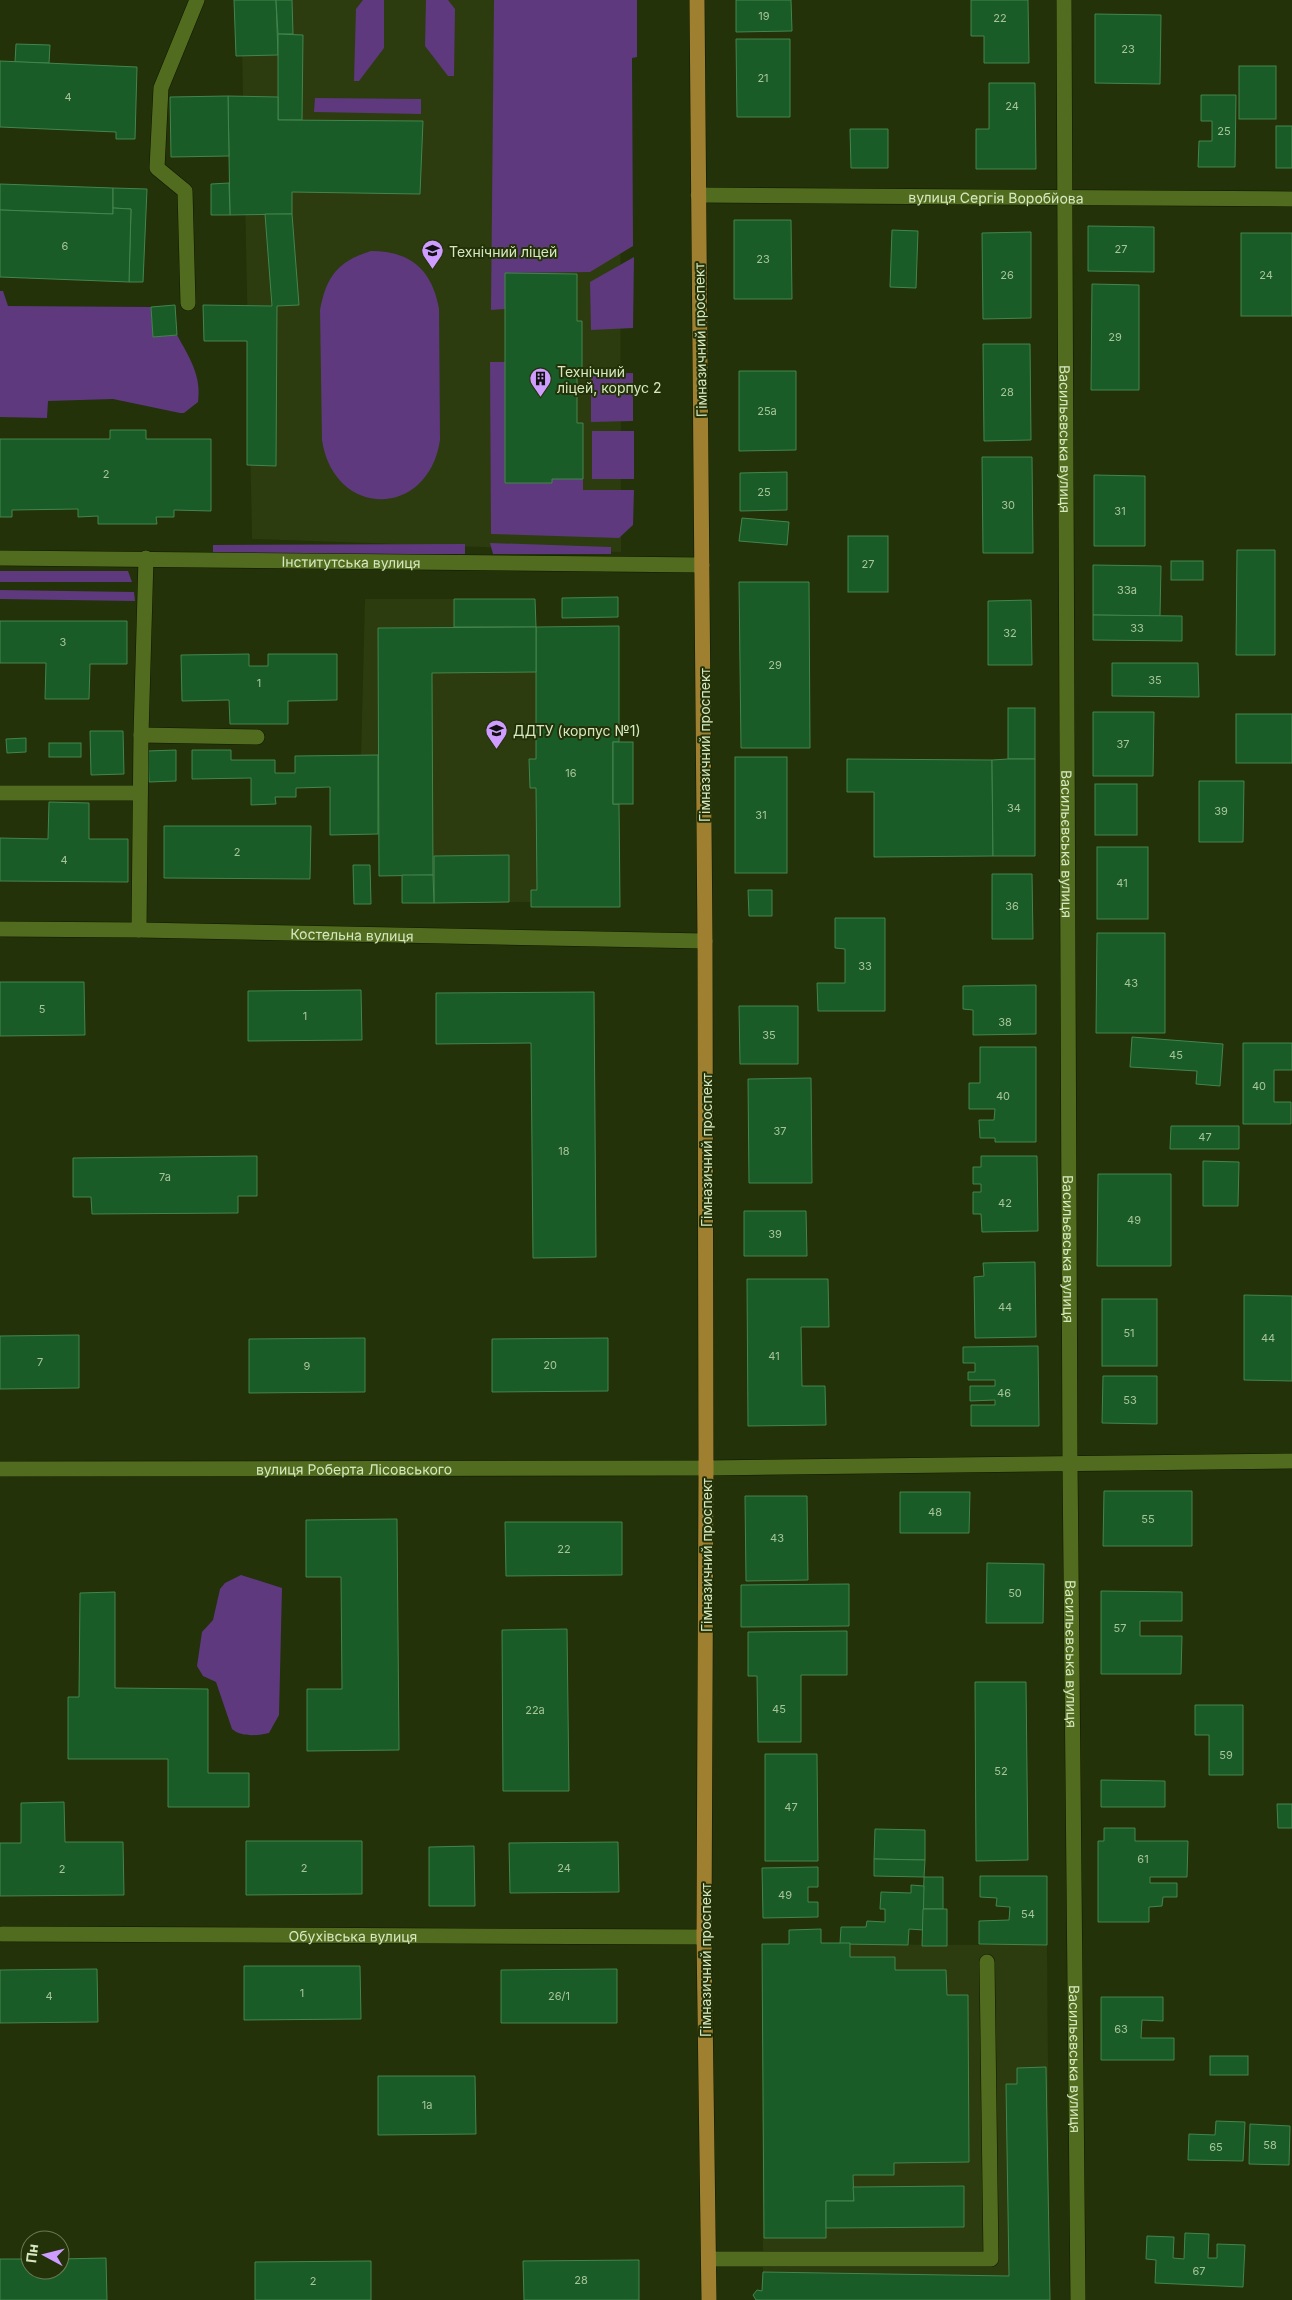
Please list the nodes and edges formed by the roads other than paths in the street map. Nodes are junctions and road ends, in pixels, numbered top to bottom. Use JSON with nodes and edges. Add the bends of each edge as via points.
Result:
{"nodes":[{"id":1,"x":197,"y":0,"type":"edge"},
{"id":2,"x":697,"y":0,"type":"edge"},
{"id":3,"x":1064,"y":0,"type":"edge"},
{"id":4,"x":698,"y":195,"type":"junction"},
{"id":5,"x":1065,"y":198,"type":"junction"},
{"id":6,"x":1292,"y":199,"type":"edge"},
{"id":7,"x":188,"y":303,"type":"dead end"},
{"id":8,"x":0,"y":558,"type":"edge"},
{"id":9,"x":146,"y":558,"type":"junction"},
{"id":10,"x":702,"y":564,"type":"junction"},
{"id":11,"x":141,"y":736,"type":"junction"},
{"id":12,"x":256,"y":737,"type":"dead end"},
{"id":13,"x":0,"y":793,"type":"edge"},
{"id":14,"x":140,"y":793,"type":"junction"},
{"id":15,"x":0,"y":929,"type":"edge"},
{"id":16,"x":139,"y":930,"type":"junction"},
{"id":17,"x":705,"y":941,"type":"junction"},
{"id":18,"x":1292,"y":1461,"type":"edge"},
{"id":19,"x":1070,"y":1462,"type":"junction"},
{"id":20,"x":706,"y":1468,"type":"junction"},
{"id":21,"x":0,"y":1469,"type":"edge"},
{"id":22,"x":2,"y":1934,"type":"dead end"},
{"id":23,"x":704,"y":1937,"type":"junction"},
{"id":24,"x":986,"y":1962,"type":"dead end"},
{"id":25,"x":709,"y":2258,"type":"junction"},
{"id":26,"x":709,"y":2300,"type":"edge"},
{"id":27,"x":1078,"y":2300,"type":"edge"}],
"edges":[{"from":1,"to":7,"type":"street","via":[[161,88],[157,168],[186,191]]},
{"from":2,"to":4,"type":"main road","name":"Гімназичний проспект"},
{"from":3,"to":5,"type":"street","name":"Васильєвська вулиця"},
{"from":4,"to":5,"type":"street","name":"вулиця Сергія Воробйова"},
{"from":4,"to":10,"type":"main road","name":"Гімназичний проспект"},
{"from":5,"to":6,"type":"street","name":"вулиця Сергія Воробйова"},
{"from":5,"to":19,"type":"street","name":"Васильєвська вулиця"},
{"from":8,"to":9,"type":"street","name":"Інститутська вулиця"},
{"from":9,"to":10,"type":"street","name":"Інститутська вулиця"},
{"from":9,"to":11,"type":"street"},
{"from":10,"to":17,"type":"main road","name":"Гімназичний проспект"},
{"from":11,"to":12,"type":"street"},
{"from":11,"to":14,"type":"street"},
{"from":13,"to":14,"type":"street"},
{"from":14,"to":16,"type":"street"},
{"from":15,"to":16,"type":"street","name":"Костельна вулиця"},
{"from":16,"to":17,"type":"street","name":"Костельна вулиця"},
{"from":17,"to":20,"type":"main road","name":"Гімназичний проспект"},
{"from":18,"to":19,"type":"street","name":"вулиця Роберта Лісовського"},
{"from":19,"to":20,"type":"street","name":"вулиця Роберта Лісовського"},
{"from":19,"to":27,"type":"street","name":"Васильєвська вулиця"},
{"from":20,"to":21,"type":"street","name":"вулиця Роберта Лісовського"},
{"from":20,"to":23,"type":"main road","name":"Гімназичний проспект"},
{"from":22,"to":23,"type":"street","name":"Обухівська вулиця"},
{"from":23,"to":25,"type":"main road","name":"Гімназичний проспект"},
{"from":24,"to":25,"type":"street","via":[[991,2259]]},
{"from":25,"to":26,"type":"main road","name":"Гімназичний проспект"}]}
